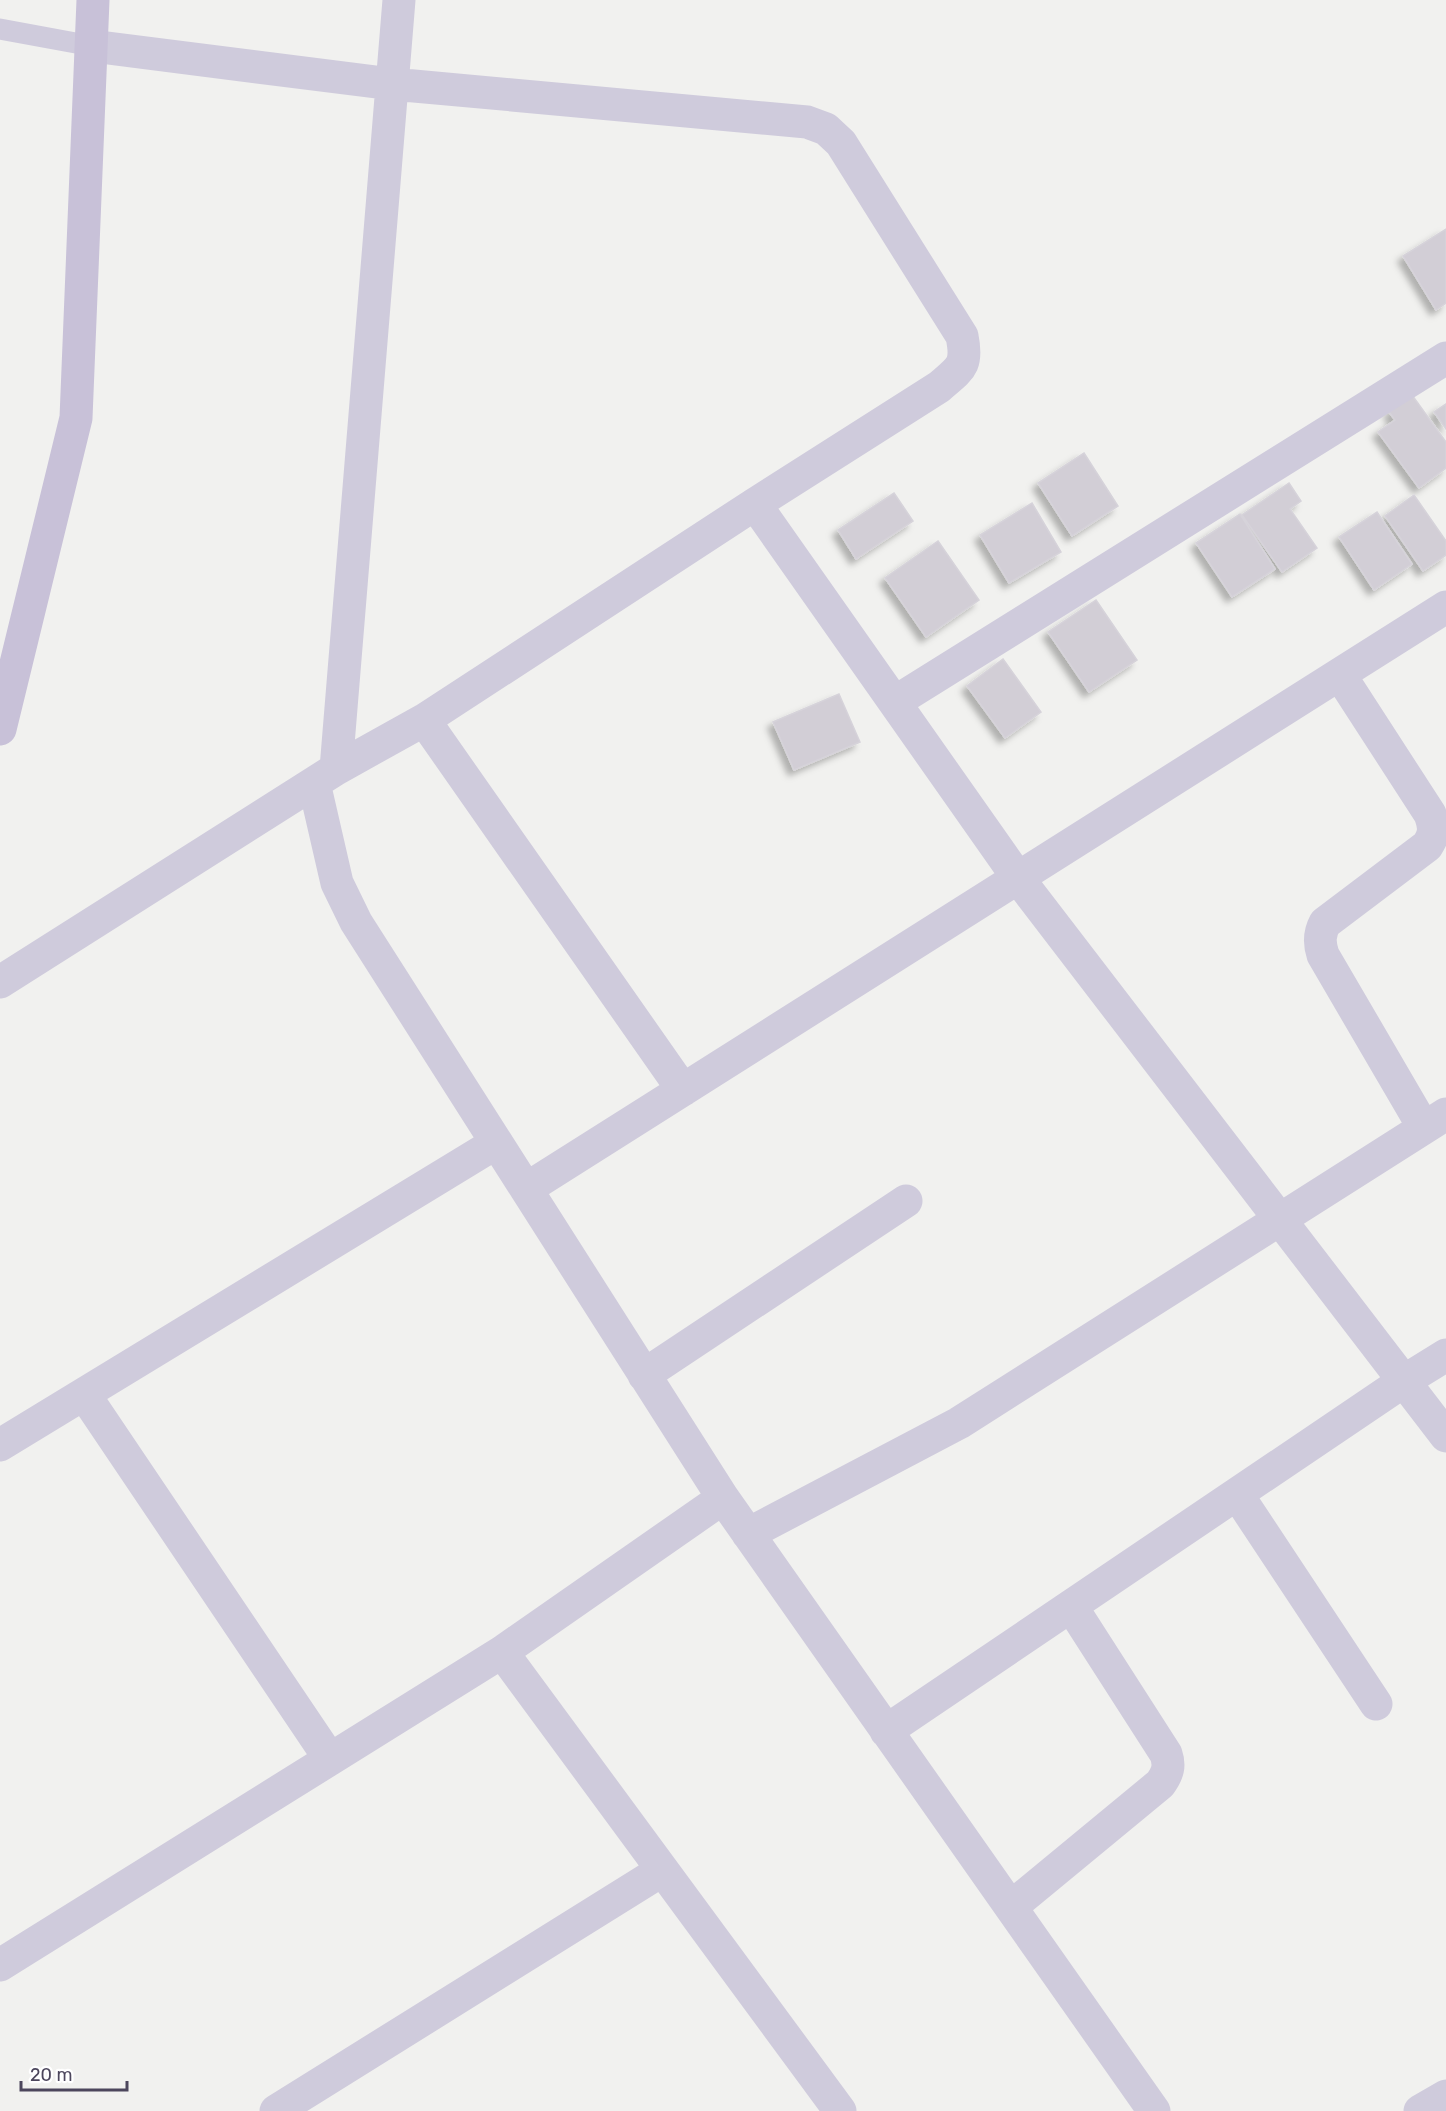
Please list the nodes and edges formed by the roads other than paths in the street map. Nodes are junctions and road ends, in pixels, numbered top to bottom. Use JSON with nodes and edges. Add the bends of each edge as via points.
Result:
{"nodes":[{"id":1,"x":93,"y":0,"type":"edge"},
{"id":2,"x":399,"y":0,"type":"edge"},
{"id":3,"x":0,"y":29,"type":"edge"},
{"id":4,"x":92,"y":46,"type":"junction"},
{"id":5,"x":392,"y":84,"type":"junction"},
{"id":6,"x":1446,"y":358,"type":"edge"},
{"id":7,"x":755,"y":504,"type":"junction"},
{"id":8,"x":1446,"y":607,"type":"edge"},
{"id":9,"x":1340,"y":675,"type":"junction"},
{"id":10,"x":895,"y":702,"type":"junction"},
{"id":11,"x":424,"y":720,"type":"junction"},
{"id":12,"x":0,"y":729,"type":"edge"},
{"id":13,"x":325,"y":776,"type":"junction"},
{"id":14,"x":1018,"y":878,"type":"junction"},
{"id":15,"x":0,"y":982,"type":"edge"},
{"id":16,"x":683,"y":1090,"type":"junction"},
{"id":17,"x":1435,"y":1121,"type":"edge"},
{"id":18,"x":496,"y":1143,"type":"junction"},
{"id":19,"x":526,"y":1189,"type":"junction"},
{"id":20,"x":906,"y":1201,"type":"dead end"},
{"id":21,"x":1281,"y":1221,"type":"junction"},
{"id":22,"x":1446,"y":1355,"type":"edge"},
{"id":23,"x":644,"y":1375,"type":"junction"},
{"id":24,"x":1404,"y":1381,"type":"junction"},
{"id":25,"x":84,"y":1394,"type":"junction"},
{"id":26,"x":1446,"y":1436,"type":"edge"},
{"id":27,"x":0,"y":1445,"type":"edge"},
{"id":28,"x":1237,"y":1494,"type":"junction"},
{"id":29,"x":723,"y":1498,"type":"junction"},
{"id":30,"x":748,"y":1534,"type":"junction"},
{"id":31,"x":1071,"y":1606,"type":"junction"},
{"id":32,"x":502,"y":1652,"type":"junction"},
{"id":33,"x":1376,"y":1704,"type":"dead end"},
{"id":34,"x":886,"y":1731,"type":"junction"},
{"id":35,"x":330,"y":1759,"type":"junction"},
{"id":36,"x":662,"y":1871,"type":"junction"},
{"id":37,"x":1011,"y":1907,"type":"junction"},
{"id":38,"x":0,"y":1965,"type":"edge"},
{"id":39,"x":1446,"y":2096,"type":"edge"},
{"id":40,"x":276,"y":2111,"type":"edge"},
{"id":41,"x":840,"y":2111,"type":"edge"},
{"id":42,"x":1154,"y":2111,"type":"edge"},
{"id":43,"x":1420,"y":2111,"type":"edge"}],
"edges":[{"from":1,"to":4,"type":"street"},
{"from":2,"to":5,"type":"street"},
{"from":3,"to":4,"type":"lane"},
{"from":4,"to":5,"type":"street"},
{"from":4,"to":12,"type":"street","via":[[76,418]]},
{"from":5,"to":7,"type":"street","via":[[807,122],[826,129],[841,142],[962,336],[966,355],[958,371],[939,387]]},
{"from":5,"to":13,"type":"street"},
{"from":6,"to":10,"type":"street"},
{"from":7,"to":10,"type":"street"},
{"from":7,"to":11,"type":"street"},
{"from":8,"to":9,"type":"street"},
{"from":9,"to":14,"type":"street"},
{"from":9,"to":17,"type":"street","via":[[1430,814],[1434,836],[1427,846],[1325,923],[1320,944],[1323,955]]},
{"from":10,"to":14,"type":"street"},
{"from":11,"to":13,"type":"street"},
{"from":11,"to":16,"type":"street"},
{"from":13,"to":15,"type":"street"},
{"from":13,"to":18,"type":"street","via":[[338,882],[345,902]]},
{"from":14,"to":16,"type":"street"},
{"from":14,"to":21,"type":"street"},
{"from":16,"to":19,"type":"street"},
{"from":17,"to":21,"type":"street"},
{"from":18,"to":19,"type":"street"},
{"from":18,"to":25,"type":"street"},
{"from":19,"to":23,"type":"street"},
{"from":20,"to":23,"type":"street"},
{"from":21,"to":24,"type":"street"},
{"from":21,"to":30,"type":"street","via":[[959,1424]]},
{"from":22,"to":24,"type":"street"},
{"from":23,"to":29,"type":"street"},
{"from":24,"to":26,"type":"street"},
{"from":24,"to":28,"type":"street"},
{"from":25,"to":27,"type":"street"},
{"from":25,"to":35,"type":"street"},
{"from":28,"to":31,"type":"street"},
{"from":28,"to":33,"type":"street"},
{"from":29,"to":30,"type":"street"},
{"from":29,"to":32,"type":"street"},
{"from":30,"to":34,"type":"street"},
{"from":31,"to":34,"type":"street"},
{"from":31,"to":37,"type":"street","via":[[1169,1764],[1160,1784]]},
{"from":32,"to":35,"type":"street"},
{"from":32,"to":36,"type":"street"},
{"from":34,"to":37,"type":"street"},
{"from":35,"to":38,"type":"street"},
{"from":36,"to":40,"type":"street"},
{"from":36,"to":41,"type":"street"},
{"from":37,"to":42,"type":"street"},
{"from":39,"to":43,"type":"street"}]}
